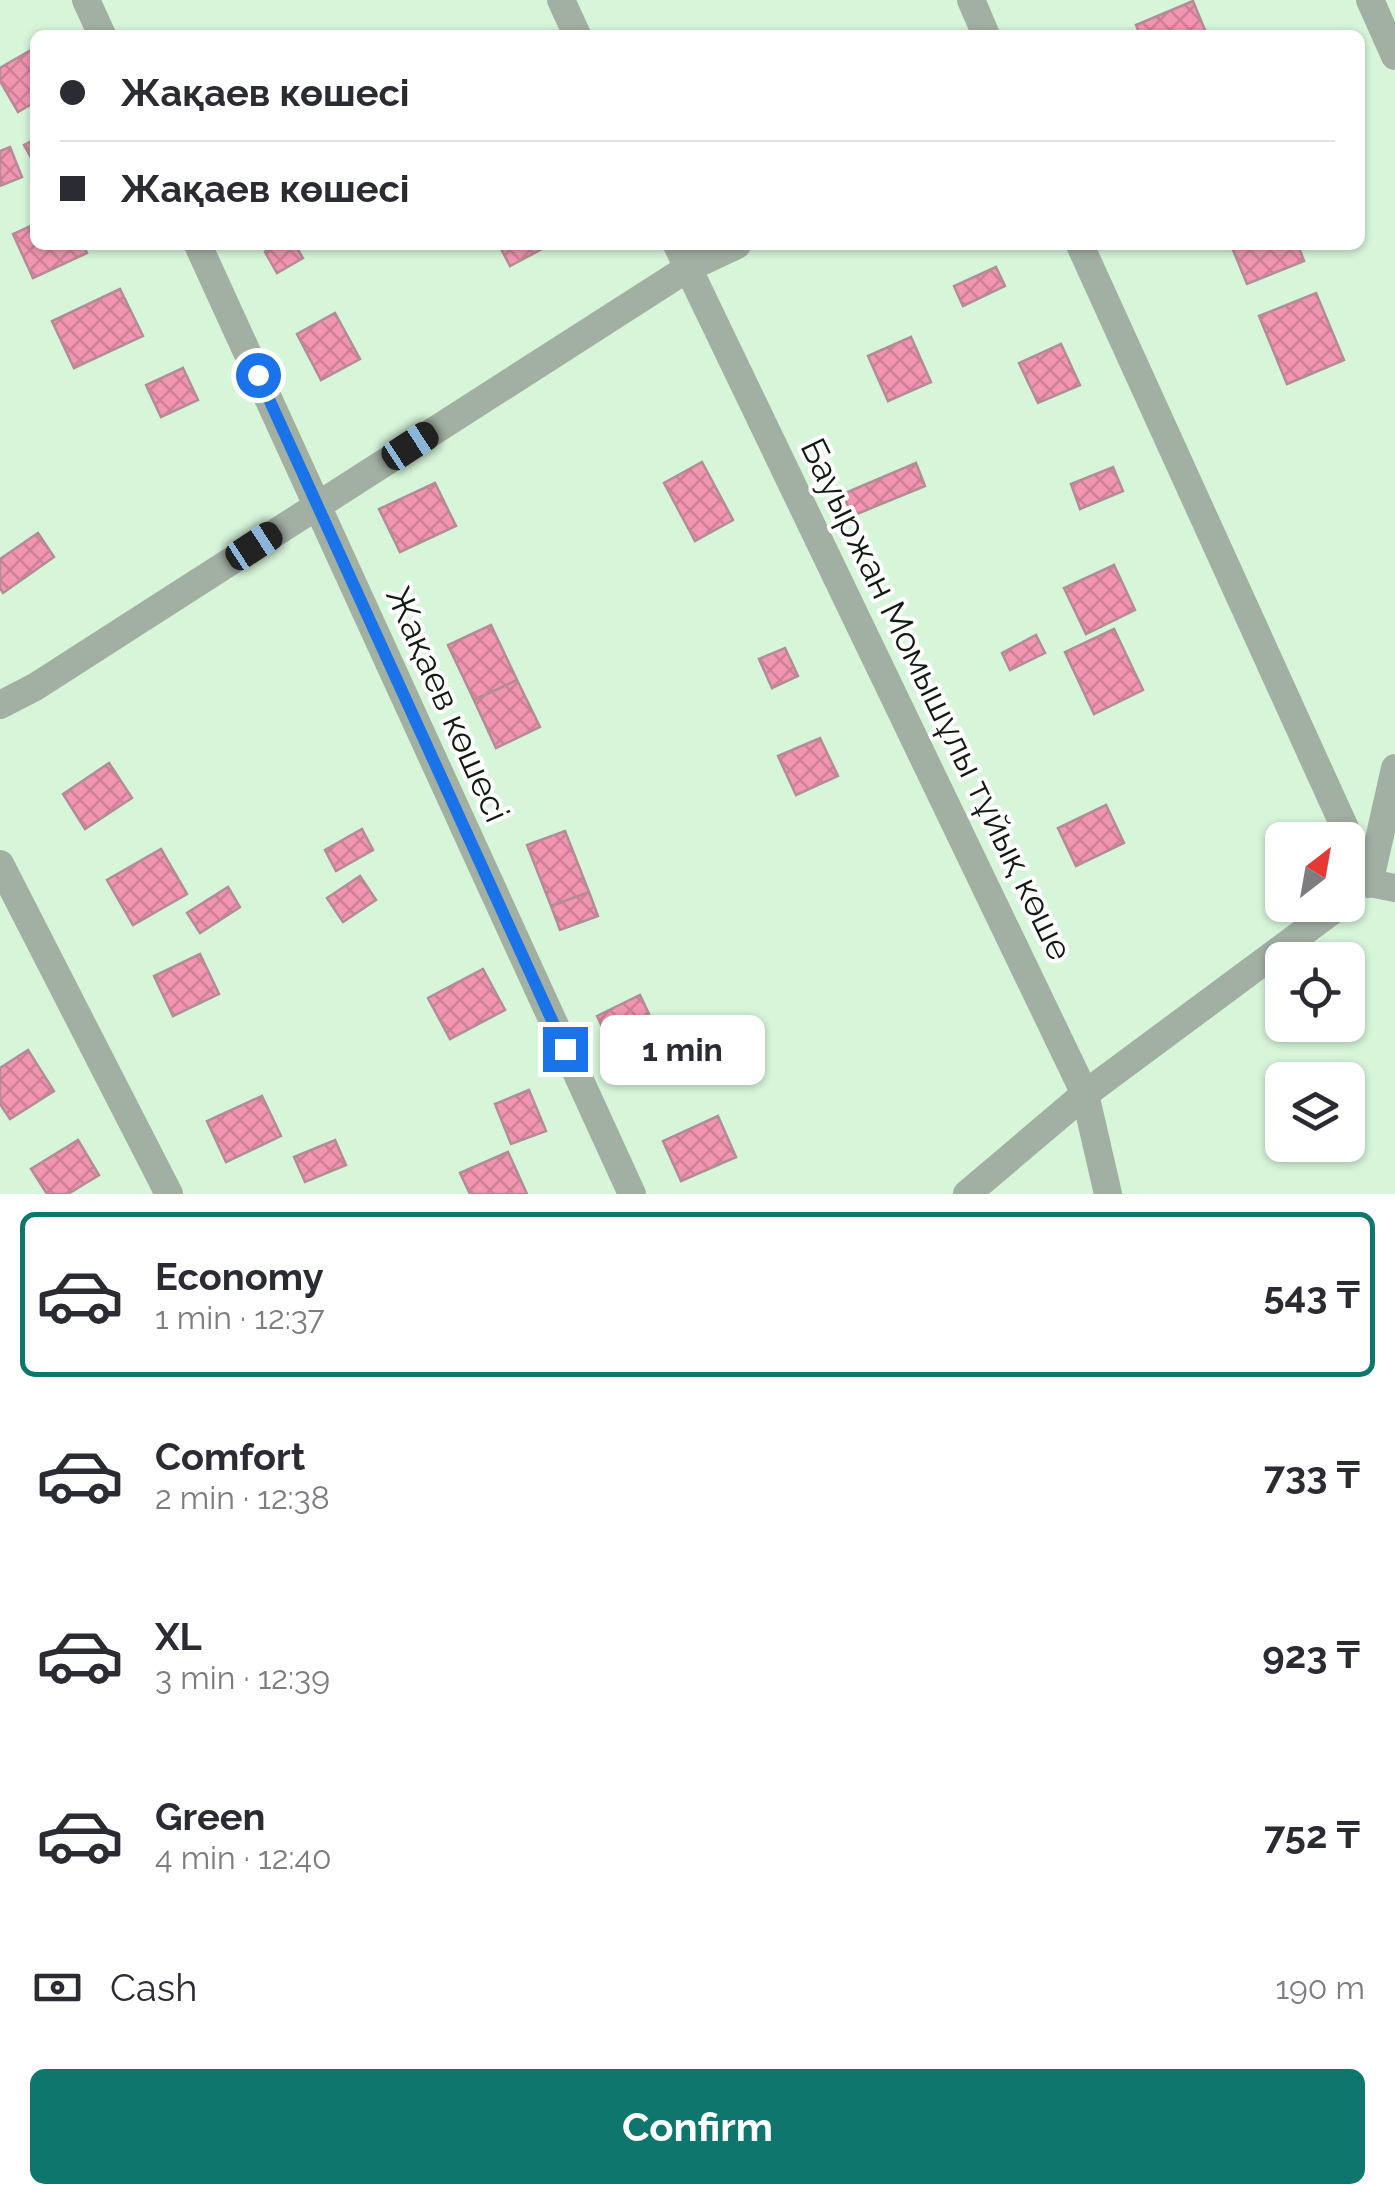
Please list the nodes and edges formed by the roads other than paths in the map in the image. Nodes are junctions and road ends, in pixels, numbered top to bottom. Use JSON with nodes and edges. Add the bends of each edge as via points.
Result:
{"nodes":[{"id":1,"x":86,"y":0,"type":"edge"},
{"id":2,"x":561,"y":0,"type":"edge"},
{"id":3,"x":970,"y":0,"type":"edge"},
{"id":4,"x":1370,"y":0,"type":"edge"},
{"id":5,"x":100,"y":30,"type":"edge"},
{"id":6,"x":575,"y":30,"type":"edge"},
{"id":7,"x":984,"y":30,"type":"edge"},
{"id":8,"x":1395,"y":56,"type":"edge"},
{"id":9,"x":200,"y":250,"type":"edge"},
{"id":10,"x":714,"y":250,"type":"edge"},
{"id":11,"x":1082,"y":250,"type":"edge"},
{"id":12,"x":683,"y":257,"type":"edge"},
{"id":13,"x":317,"y":506,"type":"junction"},
{"id":14,"x":0,"y":705,"type":"edge"},
{"id":15,"x":1395,"y":768,"type":"edge"},
{"id":16,"x":0,"y":864,"type":"edge"},
{"id":17,"x":1371,"y":890,"type":"edge"},
{"id":18,"x":1317,"y":922,"type":"edge"},
{"id":19,"x":1085,"y":1094,"type":"junction"},
{"id":20,"x":169,"y":1194,"type":"edge"},
{"id":21,"x":632,"y":1194,"type":"edge"},
{"id":22,"x":967,"y":1194,"type":"edge"},
{"id":23,"x":1108,"y":1194,"type":"edge"}],
"edges":[{"from":1,"to":5,"type":"street"},
{"from":2,"to":6,"type":"street"},
{"from":3,"to":7,"type":"street"},
{"from":4,"to":8,"type":"street"},
{"from":9,"to":13,"type":"street","name":"Жақаев көшесі"},
{"from":10,"to":12,"type":"street"},
{"from":11,"to":17,"type":"street"},
{"from":12,"to":13,"type":"street"},
{"from":12,"to":19,"type":"street","name":"Бауыржан Момышұлы тұйық көше"},
{"from":13,"to":14,"type":"street"},
{"from":13,"to":21,"type":"street","name":"Жақаев көшесі"},
{"from":15,"to":17,"type":"street"},
{"from":16,"to":20,"type":"street"},
{"from":18,"to":19,"type":"street"},
{"from":19,"to":22,"type":"street"},
{"from":19,"to":23,"type":"street","name":"Бауыржан Момышұлы тұйық көше"}]}
